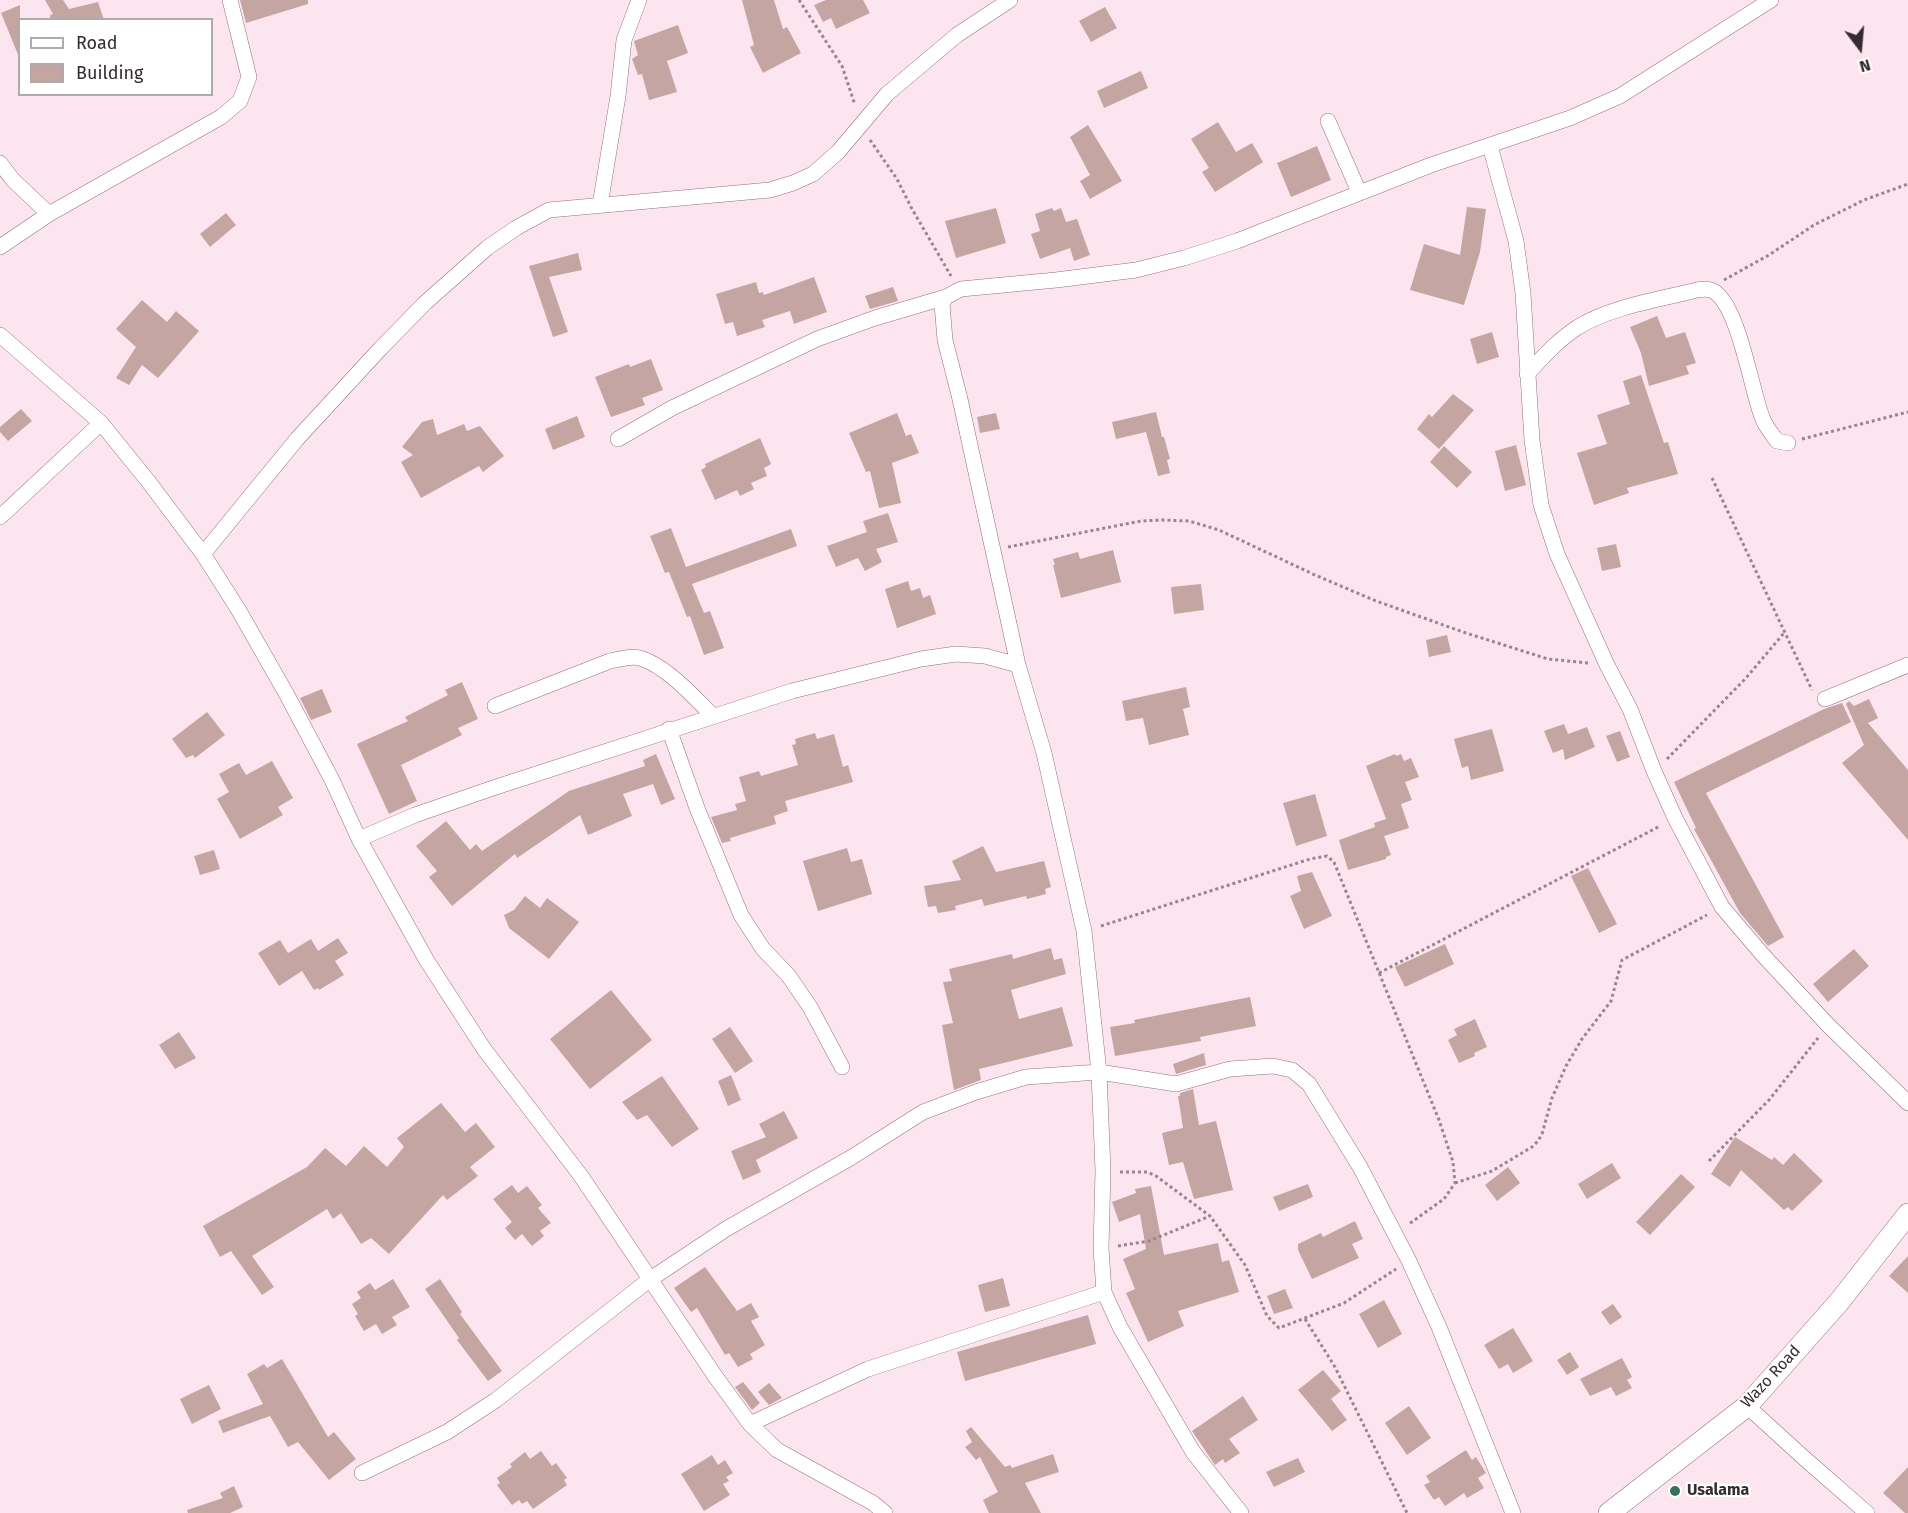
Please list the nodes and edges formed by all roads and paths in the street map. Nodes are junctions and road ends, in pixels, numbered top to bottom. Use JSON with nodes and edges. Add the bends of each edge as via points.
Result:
{"nodes":[{"id":1,"x":230,"y":0,"type":"edge"},
{"id":2,"x":639,"y":0,"type":"edge"},
{"id":3,"x":799,"y":0,"type":"edge"},
{"id":4,"x":1010,"y":0,"type":"edge"},
{"id":5,"x":1771,"y":0,"type":"edge"},
{"id":6,"x":1328,"y":121,"type":"dead end"},
{"id":7,"x":859,"y":126,"type":"junction"},
{"id":8,"x":1490,"y":146,"type":"junction"},
{"id":9,"x":0,"y":163,"type":"edge"},
{"id":10,"x":1908,"y":184,"type":"edge"},
{"id":11,"x":1359,"y":192,"type":"junction"},
{"id":12,"x":600,"y":205,"type":"junction"},
{"id":13,"x":49,"y":214,"type":"junction"},
{"id":14,"x":0,"y":247,"type":"edge"},
{"id":15,"x":961,"y":289,"type":"junction"},
{"id":16,"x":1707,"y":289,"type":"junction"},
{"id":17,"x":946,"y":297,"type":"junction"},
{"id":18,"x":0,"y":335,"type":"edge"},
{"id":19,"x":1527,"y":374,"type":"junction"},
{"id":20,"x":1908,"y":412,"type":"edge"},
{"id":21,"x":101,"y":423,"type":"junction"},
{"id":22,"x":618,"y":439,"type":"dead end"},
{"id":23,"x":1788,"y":442,"type":"joint"},
{"id":24,"x":1712,"y":478,"type":"dead end"},
{"id":25,"x":0,"y":517,"type":"edge"},
{"id":26,"x":993,"y":550,"type":"junction"},
{"id":27,"x":203,"y":554,"type":"junction"},
{"id":28,"x":1784,"y":633,"type":"junction"},
{"id":29,"x":1908,"y":664,"type":"edge"},
{"id":30,"x":1607,"y":665,"type":"junction"},
{"id":31,"x":1018,"y":666,"type":"junction"},
{"id":32,"x":1825,"y":699,"type":"joint"},
{"id":33,"x":495,"y":706,"type":"dead end"},
{"id":34,"x":713,"y":716,"type":"junction"},
{"id":35,"x":669,"y":729,"type":"junction"},
{"id":36,"x":1654,"y":771,"type":"junction"},
{"id":37,"x":1675,"y":818,"type":"junction"},
{"id":38,"x":359,"y":839,"type":"junction"},
{"id":39,"x":1722,"y":907,"type":"junction"},
{"id":40,"x":1084,"y":931,"type":"junction"},
{"id":41,"x":1379,"y":973,"type":"junction"},
{"id":42,"x":1828,"y":1025,"type":"junction"},
{"id":43,"x":842,"y":1067,"type":"dead end"},
{"id":44,"x":1099,"y":1072,"type":"junction"},
{"id":45,"x":1908,"y":1103,"type":"edge"},
{"id":46,"x":1709,"y":1161,"type":"dead end"},
{"id":47,"x":1103,"y":1171,"type":"junction"},
{"id":48,"x":1455,"y":1183,"type":"junction"},
{"id":49,"x":1908,"y":1215,"type":"edge"},
{"id":50,"x":1210,"y":1216,"type":"junction"},
{"id":51,"x":1395,"y":1234,"type":"junction"},
{"id":52,"x":1101,"y":1248,"type":"junction"},
{"id":53,"x":1409,"y":1261,"type":"junction"},
{"id":54,"x":649,"y":1280,"type":"junction"},
{"id":55,"x":1104,"y":1292,"type":"junction"},
{"id":56,"x":1305,"y":1319,"type":"junction"},
{"id":57,"x":1747,"y":1406,"type":"junction"},
{"id":58,"x":750,"y":1424,"type":"junction"},
{"id":59,"x":362,"y":1473,"type":"dead end"},
{"id":60,"x":885,"y":1513,"type":"edge"},
{"id":61,"x":1241,"y":1513,"type":"edge"},
{"id":62,"x":1407,"y":1513,"type":"edge"},
{"id":63,"x":1513,"y":1513,"type":"edge"},
{"id":64,"x":1609,"y":1513,"type":"edge"},
{"id":65,"x":1867,"y":1513,"type":"edge"}],
"edges":[{"from":1,"to":13,"type":"street","via":[[249,77],[240,101],[221,117]]},
{"from":2,"to":12,"type":"street","via":[[624,40]]},
{"from":3,"to":7,"type":"path","via":[[842,66]]},
{"from":4,"to":7,"type":"street","via":[[957,35],[887,94]]},
{"from":5,"to":8,"type":"street","via":[[1620,96]]},
{"from":6,"to":11,"type":"street"},
{"from":7,"to":12,"type":"street","via":[[813,174],[794,183],[770,190]]},
{"from":7,"to":15,"type":"path","via":[[897,179]]},
{"from":8,"to":11,"type":"street"},
{"from":8,"to":19,"type":"street","via":[[1516,241]]},
{"from":9,"to":13,"type":"street"},
{"from":10,"to":16,"type":"path","via":[[1814,225]]},
{"from":11,"to":15,"type":"street","via":[[1237,241],[1136,270]]},
{"from":12,"to":27,"type":"street","via":[[549,210],[487,248],[425,303],[342,388]]},
{"from":13,"to":14,"type":"street"},
{"from":15,"to":17,"type":"street"},
{"from":16,"to":19,"type":"street","via":[[1606,313],[1554,345]]},
{"from":16,"to":23,"type":"street","via":[[1717,293],[1739,335],[1763,419],[1777,441]]},
{"from":17,"to":22,"type":"street","via":[[817,339],[672,408]]},
{"from":17,"to":26,"type":"street","via":[[942,304],[945,340]]},
{"from":18,"to":21,"type":"street"},
{"from":19,"to":30,"type":"street","via":[[1541,505],[1557,554]]},
{"from":20,"to":23,"type":"path"},
{"from":21,"to":25,"type":"street"},
{"from":21,"to":27,"type":"street"},
{"from":24,"to":28,"type":"path"},
{"from":26,"to":30,"type":"path","via":[[1141,521],[1189,521],[1219,530],[1376,601],[1466,633],[1548,659]]},
{"from":26,"to":31,"type":"street"},
{"from":27,"to":38,"type":"street","via":[[287,695]]},
{"from":28,"to":32,"type":"path","via":[[1814,694]]},
{"from":28,"to":36,"type":"path","via":[[1746,678]]},
{"from":29,"to":32,"type":"street"},
{"from":30,"to":36,"type":"street","via":[[1630,709]]},
{"from":31,"to":34,"type":"street","via":[[985,656],[956,654],[921,659],[792,691]]},
{"from":31,"to":40,"type":"street","via":[[1044,753]]},
{"from":33,"to":34,"type":"street","via":[[628,657],[658,667]]},
{"from":34,"to":35,"type":"street"},
{"from":35,"to":38,"type":"street","via":[[415,815]]},
{"from":35,"to":43,"type":"street","via":[[741,915],[810,1007]]},
{"from":36,"to":37,"type":"street"},
{"from":37,"to":39,"type":"street"},
{"from":37,"to":41,"type":"path"},
{"from":38,"to":54,"type":"street","via":[[427,961],[484,1049],[581,1176]]},
{"from":39,"to":42,"type":"street"},
{"from":39,"to":48,"type":"path","via":[[1622,960],[1611,1001],[1566,1066],[1538,1141],[1492,1171]]},
{"from":40,"to":41,"type":"path","via":[[1327,856],[1334,862]]},
{"from":40,"to":44,"type":"street"},
{"from":41,"to":48,"type":"path","via":[[1439,1120],[1453,1162]]},
{"from":42,"to":45,"type":"street"},
{"from":42,"to":46,"type":"path","via":[[1769,1100]]},
{"from":44,"to":47,"type":"street"},
{"from":44,"to":51,"type":"street","via":[[1176,1084],[1230,1069],[1273,1066],[1292,1070],[1309,1084]]},
{"from":44,"to":54,"type":"street","via":[[1026,1077],[923,1112],[726,1229]]},
{"from":47,"to":50,"type":"path","via":[[1147,1172]]},
{"from":47,"to":52,"type":"street"},
{"from":48,"to":51,"type":"path","via":[[1444,1199]]},
{"from":49,"to":57,"type":"main road","name":"Wazo Road","via":[[1839,1302]]},
{"from":50,"to":52,"type":"path","via":[[1149,1241]]},
{"from":50,"to":56,"type":"path","via":[[1245,1265],[1267,1316],[1279,1328]]},
{"from":51,"to":53,"type":"street"},
{"from":52,"to":55,"type":"street"},
{"from":53,"to":56,"type":"path","via":[[1344,1303]]},
{"from":53,"to":63,"type":"street"},
{"from":54,"to":58,"type":"street"},
{"from":54,"to":59,"type":"street","via":[[496,1400],[447,1432]]},
{"from":55,"to":58,"type":"street","via":[[868,1369]]},
{"from":55,"to":61,"type":"street","via":[[1120,1327],[1193,1452]]},
{"from":56,"to":62,"type":"path","via":[[1335,1367]]},
{"from":57,"to":64,"type":"main road","name":"Wazo Road"},
{"from":57,"to":65,"type":"street"},
{"from":58,"to":60,"type":"street","via":[[777,1450]]}]}
